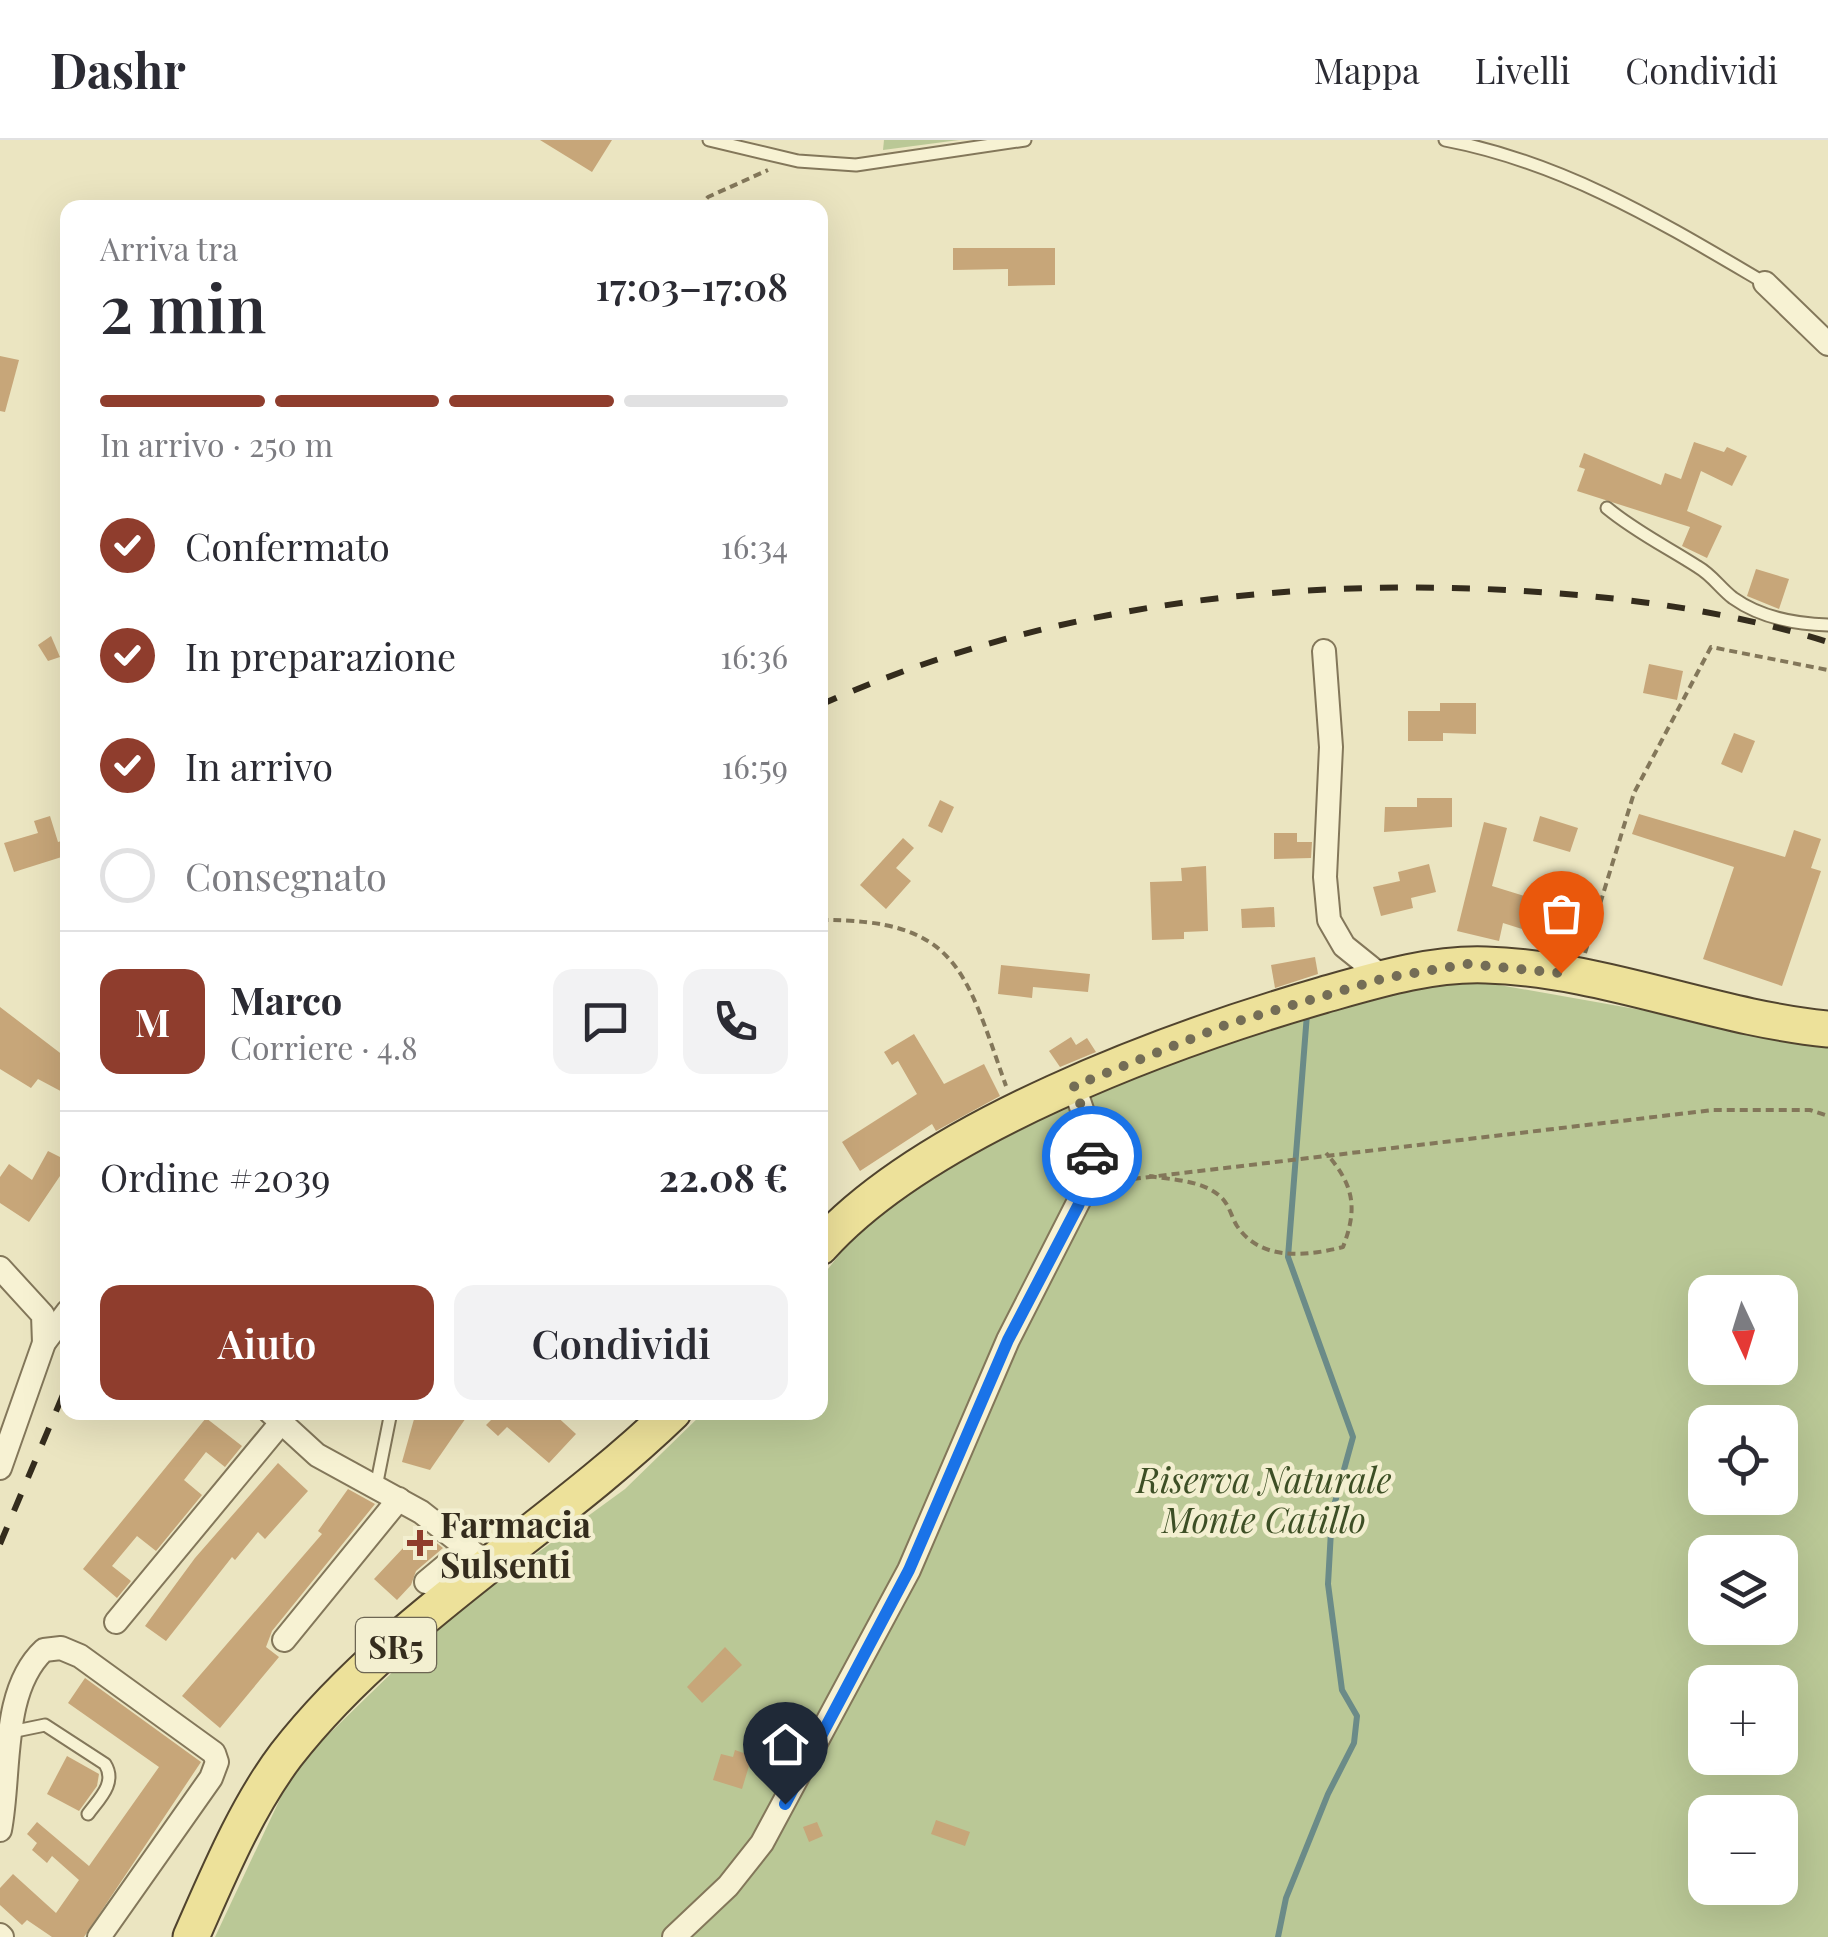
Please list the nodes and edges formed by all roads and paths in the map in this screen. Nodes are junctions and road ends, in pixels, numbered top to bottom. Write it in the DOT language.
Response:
graph roads {
  1 [pos="709,140"];
  2 [pos="1025,140"];
  3 [pos="1446,140"];
  4 [pos="798,162"];
  5 [pos="705,200"];
  6 [pos="1765,283"];
  7 [pos="1828,344"];
  8 [pos="1607,508"];
  9 [pos="1828,625"];
  10 [pos="1324,651"];
  11 [pos="1828,670"];
  12 [pos="828,921"];
  13 [pos="1578,976"];
  14 [pos="1385,978"];
  15 [pos="1828,1029"];
  16 [pos="1074,1086"];
  17 [pos="1016,1114"];
  18 [pos="1828,1116"];
  19 [pos="1326,1153"];
  20 [pos="1143,1174"];
  21 [pos="1088,1185"];
  22 [pos="828,1239"];
  23 [pos="0,1268"];
  24 [pos="60,1322"];
  25 [pos="44,1343"];
  26 [pos="273,1420"];
  27 [pos="277,1420"];
  28 [pos="389,1420"];
  29 [pos="655,1420"];
  30 [pos="0,1468"];
  31 [pos="376,1487"];
  32 [pos="399,1499"];
  33 [pos="479,1556"];
  34 [pos="426,1582"];
  35 [pos="116,1622"];
  36 [pos="284,1640"];
  37 [pos="11,1732"];
  38 [pos="88,1814"];
  39 [pos="0,1830"];
  40 [pos="99,1937"];
  41 [pos="191,1937"];
  42 [pos="674,1937"];
  1 -- 4 [label="lane"];
  2 -- 4 [label="lane"];
  3 -- 6 [label="lane"];
  4 -- 5 [label="path"];
  6 -- 7 [label="street"];
  8 -- 9 [label="lane"];
  10 -- 14 [label="street"];
  11 -- 13 [label="path"];
  12 -- 17 [label="path"];
  13 -- 14 [label="main road"];
  13 -- 15 [label="main road"];
  14 -- 16 [label="main road"];
  16 -- 17 [label="main road"];
  16 -- 21 [label="street"];
  17 -- 22 [label="main road"];
  18 -- 19 [label="path"];
  19 -- 20 [label="path"];
  19 -- 20 [label="path"];
  20 -- 21 [label="path"];
  21 -- 42 [label="street"];
  23 -- 25 [label="street"];
  24 -- 25 [label="street"];
  25 -- 30 [label="street"];
  26 -- 35 [label="street"];
  27 -- 31 [label="street"];
  28 -- 31 [label="lane"];
  29 -- 33 [label="main road, SR5"];
  31 -- 32 [label="street"];
  32 -- 33 [label="street"];
  32 -- 36 [label="street"];
  33 -- 34 [label="street"];
  33 -- 41 [label="main road, SR5"];
  37 -- 38 [label="lane"];
  37 -- 39 [label="street"];
  37 -- 40 [label="street"];
}
